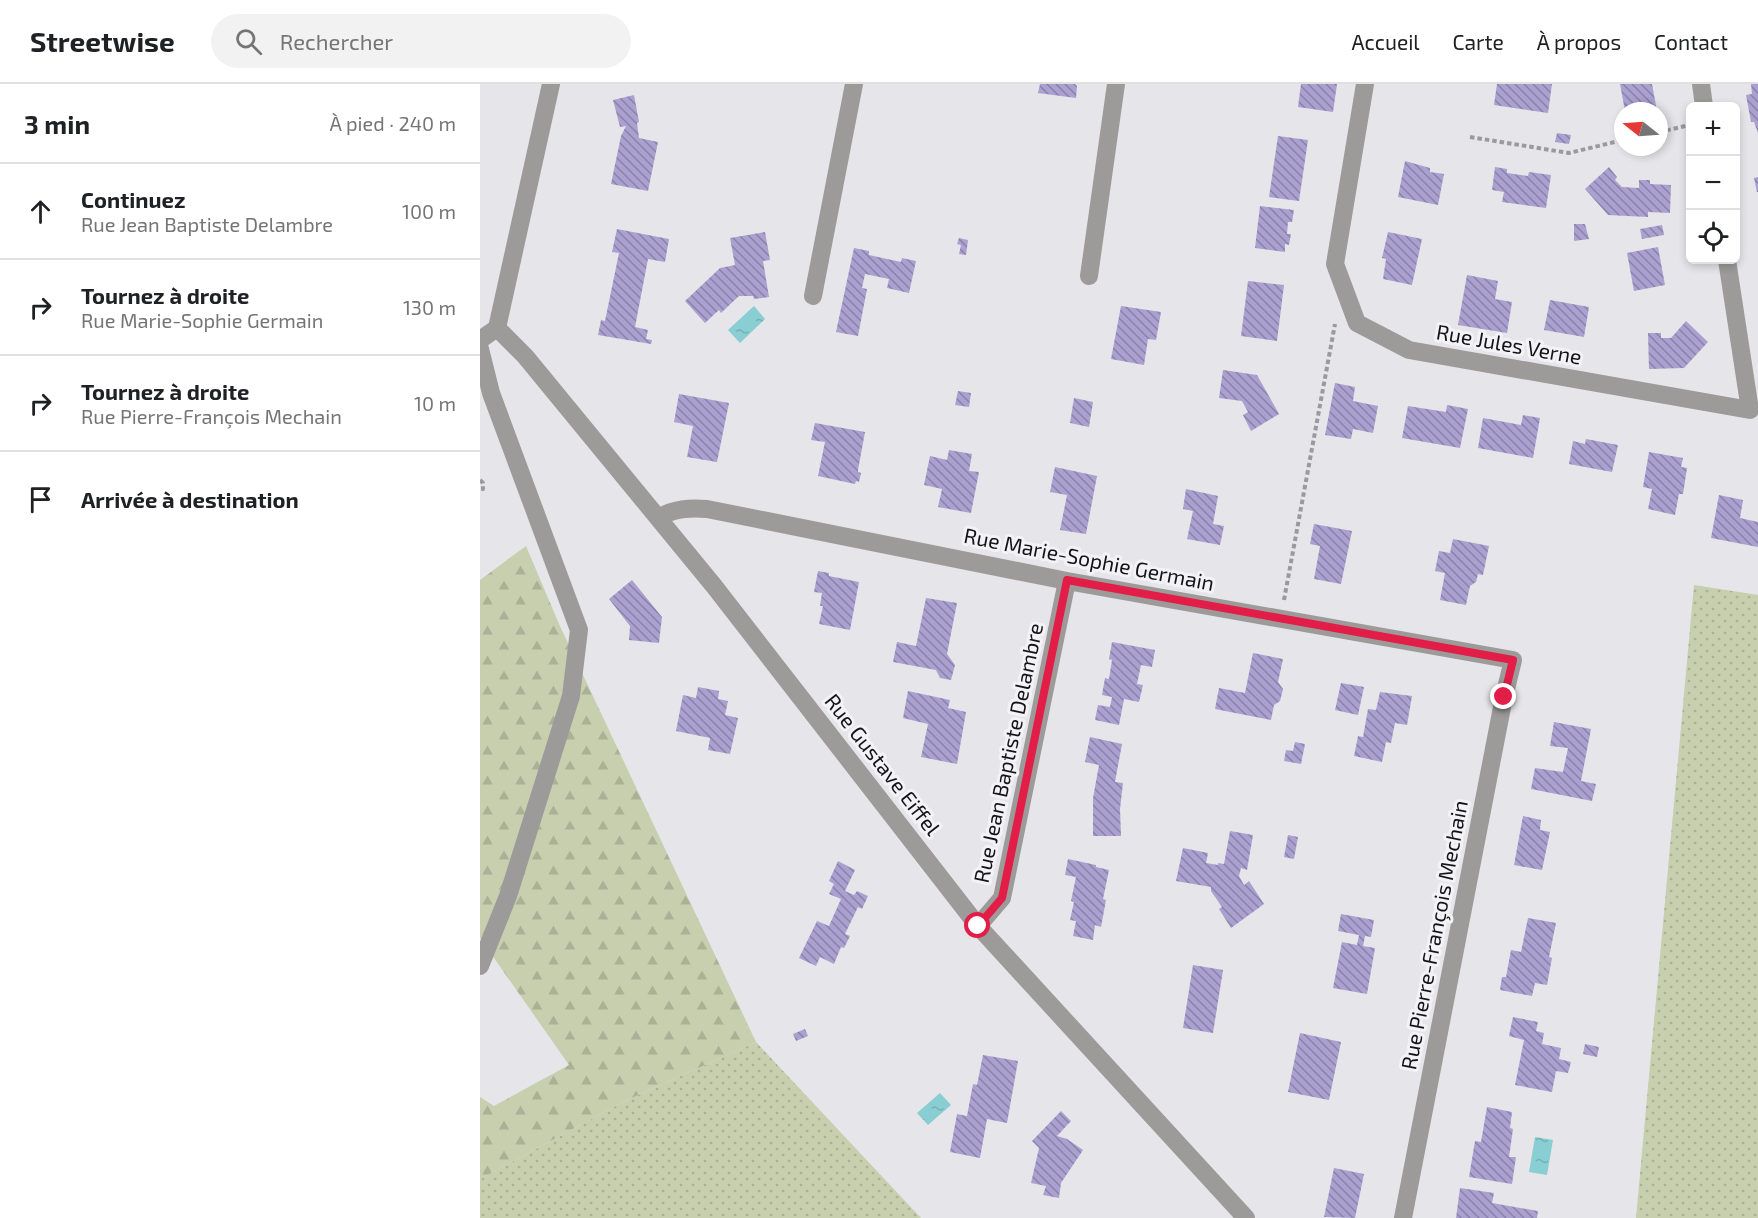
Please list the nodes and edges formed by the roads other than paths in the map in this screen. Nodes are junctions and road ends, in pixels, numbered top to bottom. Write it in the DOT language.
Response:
graph roads {
  1 [pos="551,84"];
  2 [pos="854,84"];
  3 [pos="1116,84"];
  4 [pos="1365,84"];
  5 [pos="1701,84"];
  6 [pos="1703,102"];
  7 [pos="1729,264"];
  8 [pos="1089,276"];
  9 [pos="813,296"];
  10 [pos="497,328"];
  11 [pos="480,340"];
  12 [pos="480,349"];
  13 [pos="1754,413"];
  14 [pos="660,518"];
  15 [pos="1067,580"];
  16 [pos="1513,660"];
  17 [pos="978,926"];
  18 [pos="480,966"];
  19 [pos="1246,1218"];
  20 [pos="1403,1218"];
  1 -- 10 [label="street"];
  2 -- 9 [label="street"];
  3 -- 8 [label="street"];
  4 -- 13 [label="street, Rue Jules Verne"];
  5 -- 6 [label="street"];
  7 -- 13 [label="street, Rue Jules Verne"];
  10 -- 11 [label="street"];
  10 -- 14 [label="street, Rue Gustave Eiffel"];
  12 -- 18 [label="street"];
  14 -- 15 [label="street, Rue Marie-Sophie Germain"];
  14 -- 17 [label="street, Rue Gustave Eiffel"];
  15 -- 16 [label="street, Rue Marie-Sophie Germain"];
  15 -- 17 [label="street, Rue Jean Baptiste Delambre"];
  16 -- 20 [label="street, Rue Pierre-François Mechain"];
  17 -- 19 [label="street, Rue Gustave Eiffel"];
}
